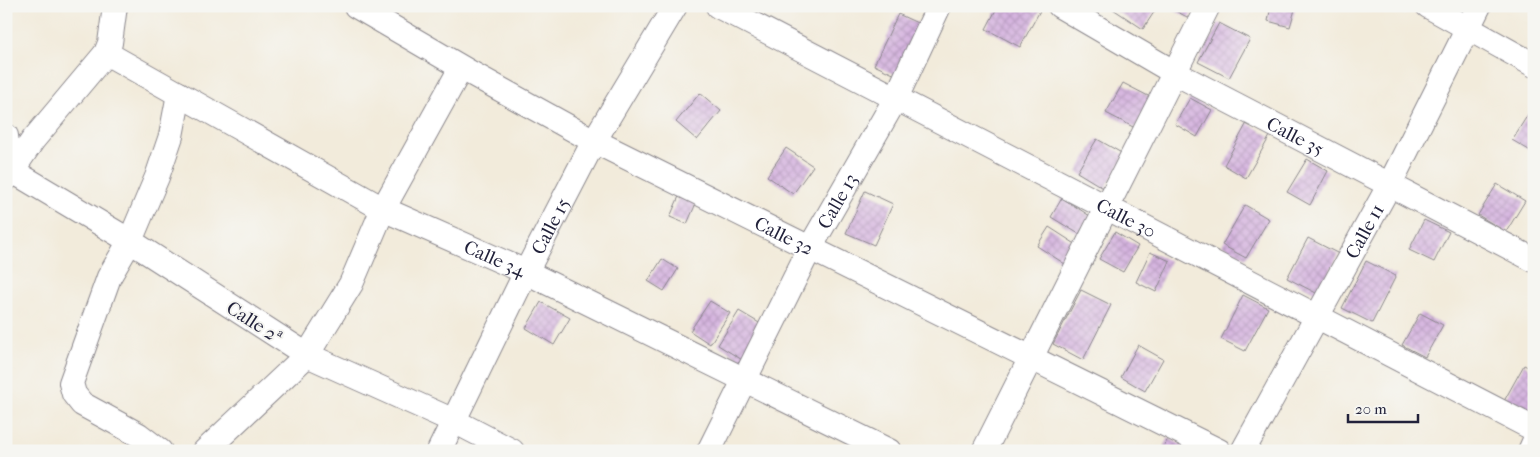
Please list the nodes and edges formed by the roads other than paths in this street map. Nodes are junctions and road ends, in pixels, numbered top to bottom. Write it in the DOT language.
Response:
graph roads {
  1 [pos="115,6"];
  2 [pos="356,6"];
  3 [pos="675,6"];
  4 [pos="718,6"];
  5 [pos="939,6"];
  6 [pos="1060,6"];
  7 [pos="1208,6"];
  8 [pos="1428,6"];
  9 [pos="1479,6"];
  10 [pos="1468,29"];
  11 [pos="106,53"];
  12 [pos="1534,65"];
  13 [pos="461,68"];
  14 [pos="1175,73"];
  15 [pos="179,94"];
  16 [pos="896,98"];
  17 [pos="6,136"];
  18 [pos="594,141"];
  19 [pos="9,175"];
  20 [pos="1390,184"];
  21 [pos="1105,207"];
  22 [pos="383,209"];
  23 [pos="130,240"];
  24 [pos="811,246"];
  25 [pos="1534,260"];
  26 [pos="526,272"];
  27 [pos="1317,316"];
  28 [pos="307,356"];
  29 [pos="1032,357"];
  30 [pos="746,379"];
  31 [pos="454,421"];
  32 [pos="1534,429"];
  33 [pos="1534,442"];
  34 [pos="160,451"];
  35 [pos="205,451"];
  36 [pos="438,451"];
  37 [pos="512,451"];
  38 [pos="709,451"];
  39 [pos="890,451"];
  40 [pos="984,451"];
  41 [pos="1219,451"];
  42 [pos="1243,451"];
  43 [pos="1530,451"];
  1 -- 11 [label="street"];
  2 -- 13 [label="street, Calle 32"];
  3 -- 18 [label="street, Calle 15"];
  4 -- 16 [label="street, Calle 30"];
  5 -- 16 [label="street, Calle 13"];
  6 -- 14 [label="street, Calle 35"];
  7 -- 14 [label="street"];
  8 -- 10 [label="street"];
  9 -- 10 [label="street, Calle 11"];
  10 -- 12 [label="street"];
  10 -- 20 [label="street, Calle 11"];
  11 -- 15 [label="street, Calle 34"];
  11 -- 19 [label="street"];
  13 -- 18 [label="street, Calle 32"];
  13 -- 22 [label="street"];
  14 -- 20 [label="street, Calle 35"];
  14 -- 21 [label="street"];
  15 -- 22 [label="street, Calle 34"];
  15 -- 23 [label="street"];
  16 -- 21 [label="street, Calle 30"];
  16 -- 24 [label="street, Calle 13"];
  17 -- 19 [label="street"];
  18 -- 24 [label="street, Calle 32"];
  18 -- 26 [label="street, Calle 15"];
  19 -- 23 [label="street, Calle 2ª"];
  20 -- 25 [label="street, Calle 35"];
  20 -- 27 [label="street, Calle 11"];
  21 -- 27 [label="street, Calle 30"];
  21 -- 29 [label="street"];
  22 -- 26 [label="street, Calle 34"];
  22 -- 28 [label="street"];
  23 -- 28 [label="street, Calle 2ª"];
  23 -- 34 [label="street"];
  24 -- 29 [label="street, Calle 32"];
  24 -- 30 [label="street, Calle 13"];
  26 -- 30 [label="street, Calle 34"];
  26 -- 31 [label="street, Calle 15"];
  27 -- 32 [label="street, Calle 30"];
  27 -- 42 [label="street, Calle 11"];
  28 -- 31 [label="street, Calle 2ª"];
  28 -- 35 [label="street"];
  29 -- 40 [label="street"];
  29 -- 41 [label="street, Calle 32"];
  30 -- 38 [label="street, Calle 13"];
  30 -- 39 [label="street, Calle 34"];
  31 -- 36 [label="street, Calle 15"];
  31 -- 37 [label="street, Calle 2ª"];
  33 -- 43 [label="street"];
}
